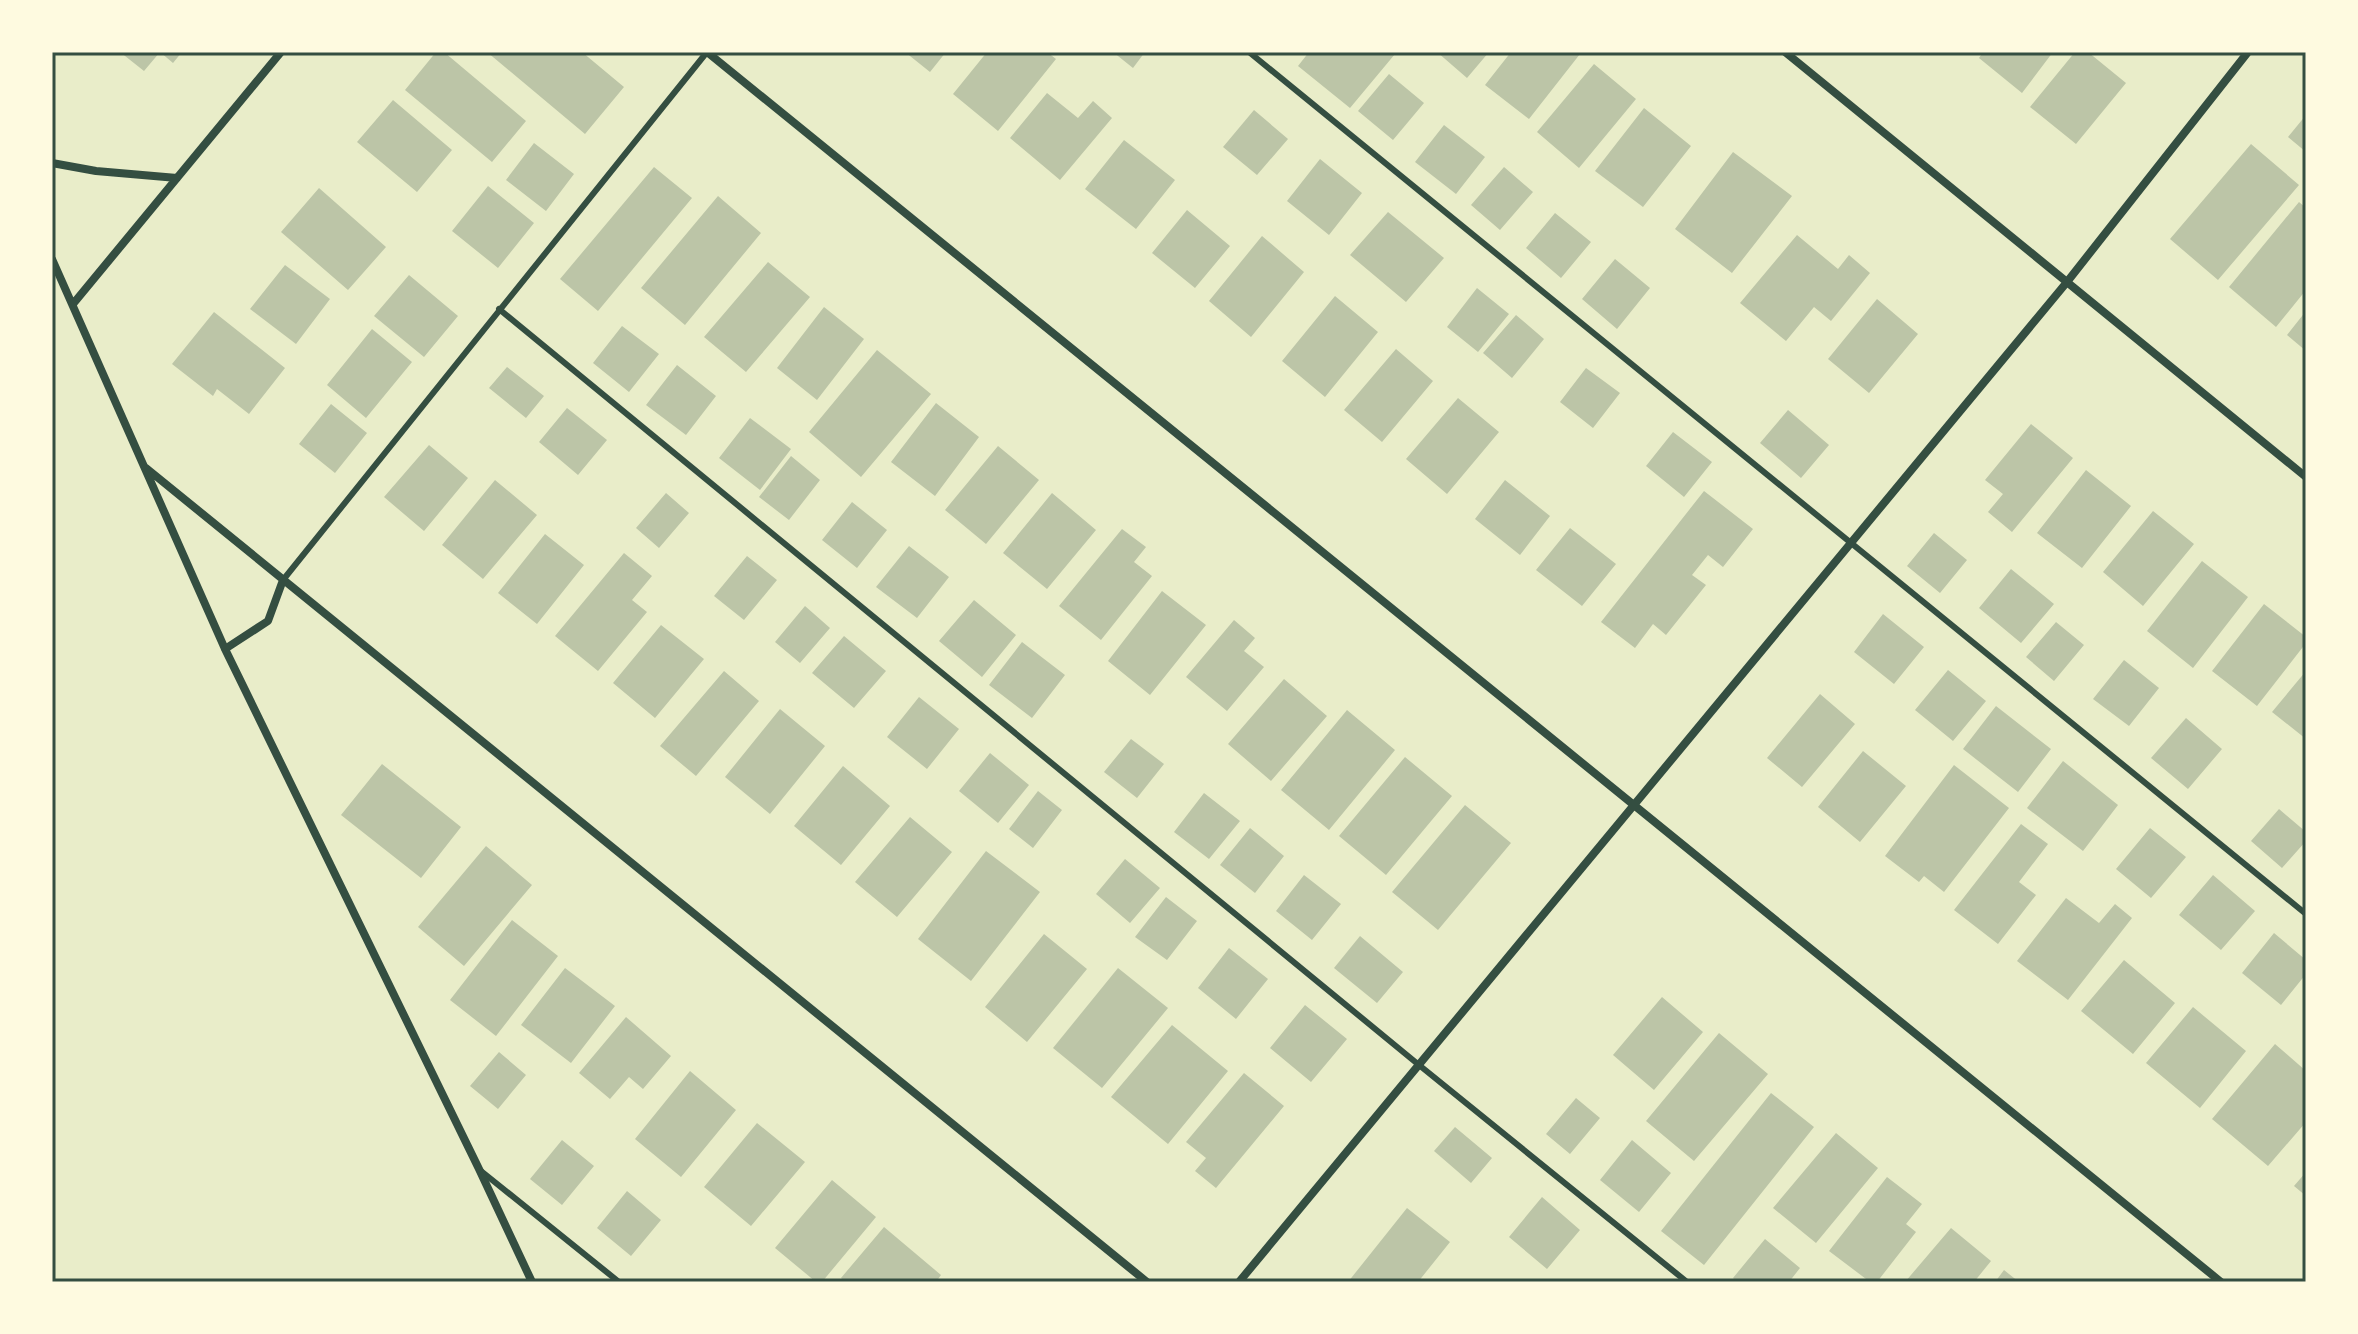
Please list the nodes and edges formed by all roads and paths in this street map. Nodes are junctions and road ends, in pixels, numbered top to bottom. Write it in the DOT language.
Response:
graph roads {
  1 [pos="281,52"];
  2 [pos="707,52"];
  3 [pos="1249,52"];
  4 [pos="1785,52"];
  5 [pos="2248,52"];
  6 [pos="52,163"];
  7 [pos="177,178"];
  8 [pos="52,259"];
  9 [pos="2067,282"];
  10 [pos="73,304"];
  11 [pos="499,309"];
  12 [pos="146,468"];
  13 [pos="2306,477"];
  14 [pos="1852,542"];
  15 [pos="283,580"];
  16 [pos="225,649"];
  17 [pos="1633,806"];
  18 [pos="2306,914"];
  19 [pos="1419,1065"];
  20 [pos="479,1169"];
  21 [pos="532,1282"];
  22 [pos="619,1282"];
  23 [pos="1147,1282"];
  24 [pos="1239,1282"];
  25 [pos="1687,1282"];
  26 [pos="2221,1282"];
  1 -- 7 [label="street"];
  2 -- 11 [label="lane"];
  2 -- 17 [label="street"];
  3 -- 14 [label="lane"];
  4 -- 9 [label="street"];
  5 -- 9 [label="street"];
  6 -- 7 [label="street"];
  7 -- 10 [label="street"];
  8 -- 10 [label="street"];
  9 -- 13 [label="street"];
  9 -- 14 [label="street"];
  10 -- 12 [label="street"];
  11 -- 15 [label="lane"];
  11 -- 19 [label="lane"];
  12 -- 15 [label="street"];
  12 -- 16 [label="street"];
  14 -- 17 [label="street"];
  14 -- 18 [label="lane"];
  15 -- 16 [label="street"];
  15 -- 23 [label="street"];
  16 -- 20 [label="street"];
  17 -- 19 [label="street"];
  17 -- 26 [label="street"];
  19 -- 24 [label="street"];
  19 -- 25 [label="lane"];
  20 -- 21 [label="street"];
  20 -- 22 [label="lane"];
}
